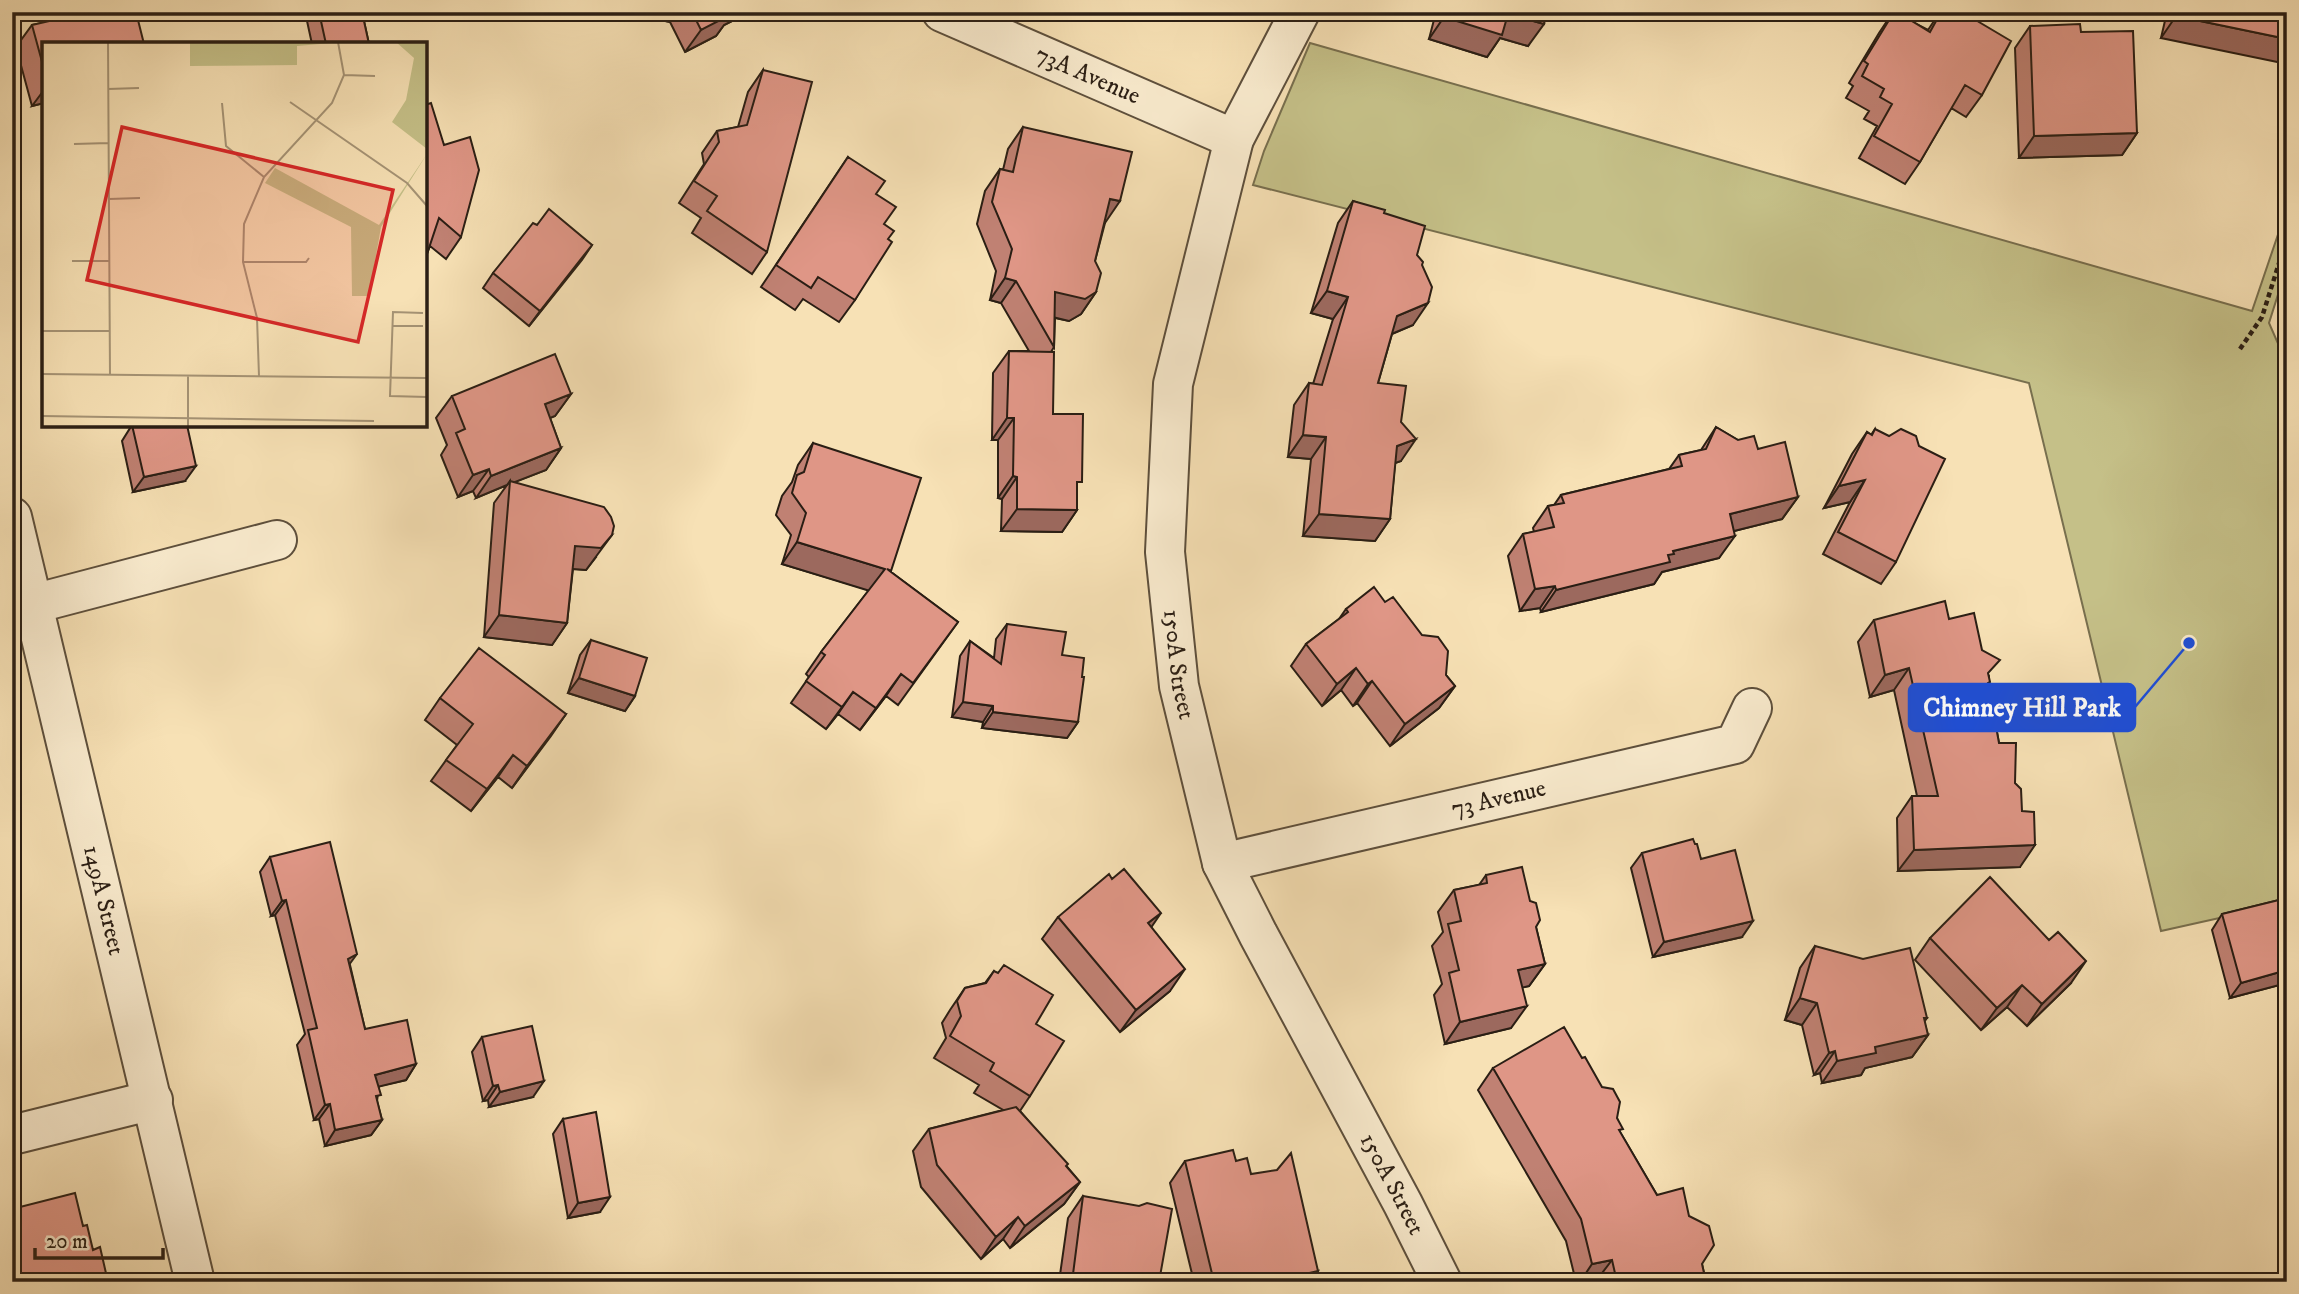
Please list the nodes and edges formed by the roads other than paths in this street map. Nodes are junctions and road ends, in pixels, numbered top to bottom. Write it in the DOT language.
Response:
graph roads {
  1 [pos="942,12"];
  2 [pos="1300,12"];
  3 [pos="1234,139"];
  4 [pos="12,517"];
  5 [pos="278,540"];
  6 [pos="33,604"];
  7 [pos="1752,708"];
  8 [pos="1222,863"];
  9 [pos="153,1100"];
  10 [pos="12,1135"];
  11 [pos="195,1282"];
  12 [pos="1442,1282"];
  1 -- 3 [label="street, 73A Avenue"];
  2 -- 3 [label="street, 150A Street"];
  3 -- 8 [label="street, 150A Street"];
  4 -- 6 [label="street, 149A Street"];
  5 -- 6 [label="street"];
  6 -- 9 [label="street, 149A Street"];
  7 -- 8 [label="street, 73 Avenue"];
  8 -- 12 [label="street, 150A Street"];
  9 -- 10 [label="street"];
  9 -- 11 [label="street, 149A Street"];
}
